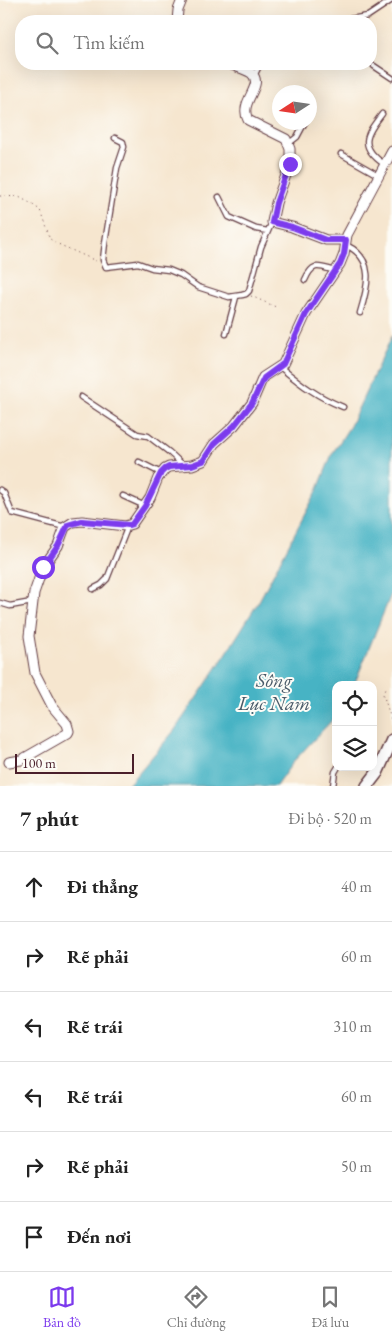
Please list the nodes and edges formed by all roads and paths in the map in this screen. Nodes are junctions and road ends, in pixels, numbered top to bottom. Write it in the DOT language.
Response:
graph roads {
  1 [pos="182,0"];
  2 [pos="392,0"];
  3 [pos="178,15"];
  4 [pos="370,15"];
  5 [pos="377,68"];
  6 [pos="244,70"];
  7 [pos="257,70"];
  8 [pos="254,77"];
  9 [pos="392,78"];
  10 [pos="382,114"];
  11 [pos="301,130"];
  12 [pos="115,138"];
  13 [pos="288,144"];
  14 [pos="392,151"];
  15 [pos="340,154"];
  16 [pos="384,164"];
  17 [pos="378,175"];
  18 [pos="0,196"];
  19 [pos="219,197"];
  20 [pos="272,222"];
  21 [pos="268,231"];
  22 [pos="345,242"];
  23 [pos="104,264"];
  24 [pos="335,270"];
  25 [pos="305,280"];
  26 [pos="246,294"];
  27 [pos="236,297"];
  28 [pos="276,307"];
  29 [pos="360,313"];
  30 [pos="226,334"];
  31 [pos="280,367"];
  32 [pos="81,397"];
  33 [pos="343,406"];
  34 [pos="139,462"];
  35 [pos="184,466"];
  36 [pos="161,473"];
  37 [pos="0,490"];
  38 [pos="123,496"];
  39 [pos="145,506"];
  40 [pos="129,525"];
  41 [pos="65,527"];
  42 [pos="94,589"];
  43 [pos="32,602"];
  44 [pos="0,603"];
  45 [pos="392,686"];
  46 [pos="391,719"];
  47 [pos="392,740"];
  48 [pos="9,762"];
  49 [pos="336,771"];
  50 [pos="333,786"];
  51 [pos="367,786"];
  1 -- 3 [label="street"];
  2 -- 4 [label="lane"];
  5 -- 9 [label="lane"];
  6 -- 8 [label="street"];
  7 -- 8 [label="lane"];
  8 -- 13 [label="street"];
  10 -- 16 [label="lane"];
  11 -- 13 [label="lane"];
  12 -- 23 [label="lane"];
  13 -- 20 [label="street"];
  14 -- 16 [label="street"];
  15 -- 17 [label="lane"];
  16 -- 17 [label="street"];
  17 -- 22 [label="street"];
  18 -- 23 [label="path"];
  19 -- 21 [label="lane"];
  20 -- 21 [label="lane"];
  20 -- 22 [label="street"];
  21 -- 26 [label="lane"];
  22 -- 24 [label="street"];
  22 -- 29 [label="lane"];
  23 -- 27 [label="lane"];
  24 -- 25 [label="lane"];
  24 -- 31 [label="street"];
  26 -- 27 [label="lane"];
  26 -- 28 [label="path"];
  27 -- 30 [label="lane"];
  31 -- 33 [label="lane"];
  31 -- 35 [label="street"];
  32 -- 35 [label="lane"];
  34 -- 36 [label="lane"];
  35 -- 36 [label="street"];
  36 -- 39 [label="street"];
  37 -- 41 [label="lane"];
  38 -- 39 [label="lane"];
  39 -- 40 [label="street"];
  40 -- 41 [label="street"];
  40 -- 42 [label="lane"];
  41 -- 43 [label="street"];
  43 -- 44 [label="lane"];
  43 -- 48 [label="street"];
  45 -- 46 [label="path"];
  47 -- 51 [label="street"];
  49 -- 50 [label="lane"];
}
